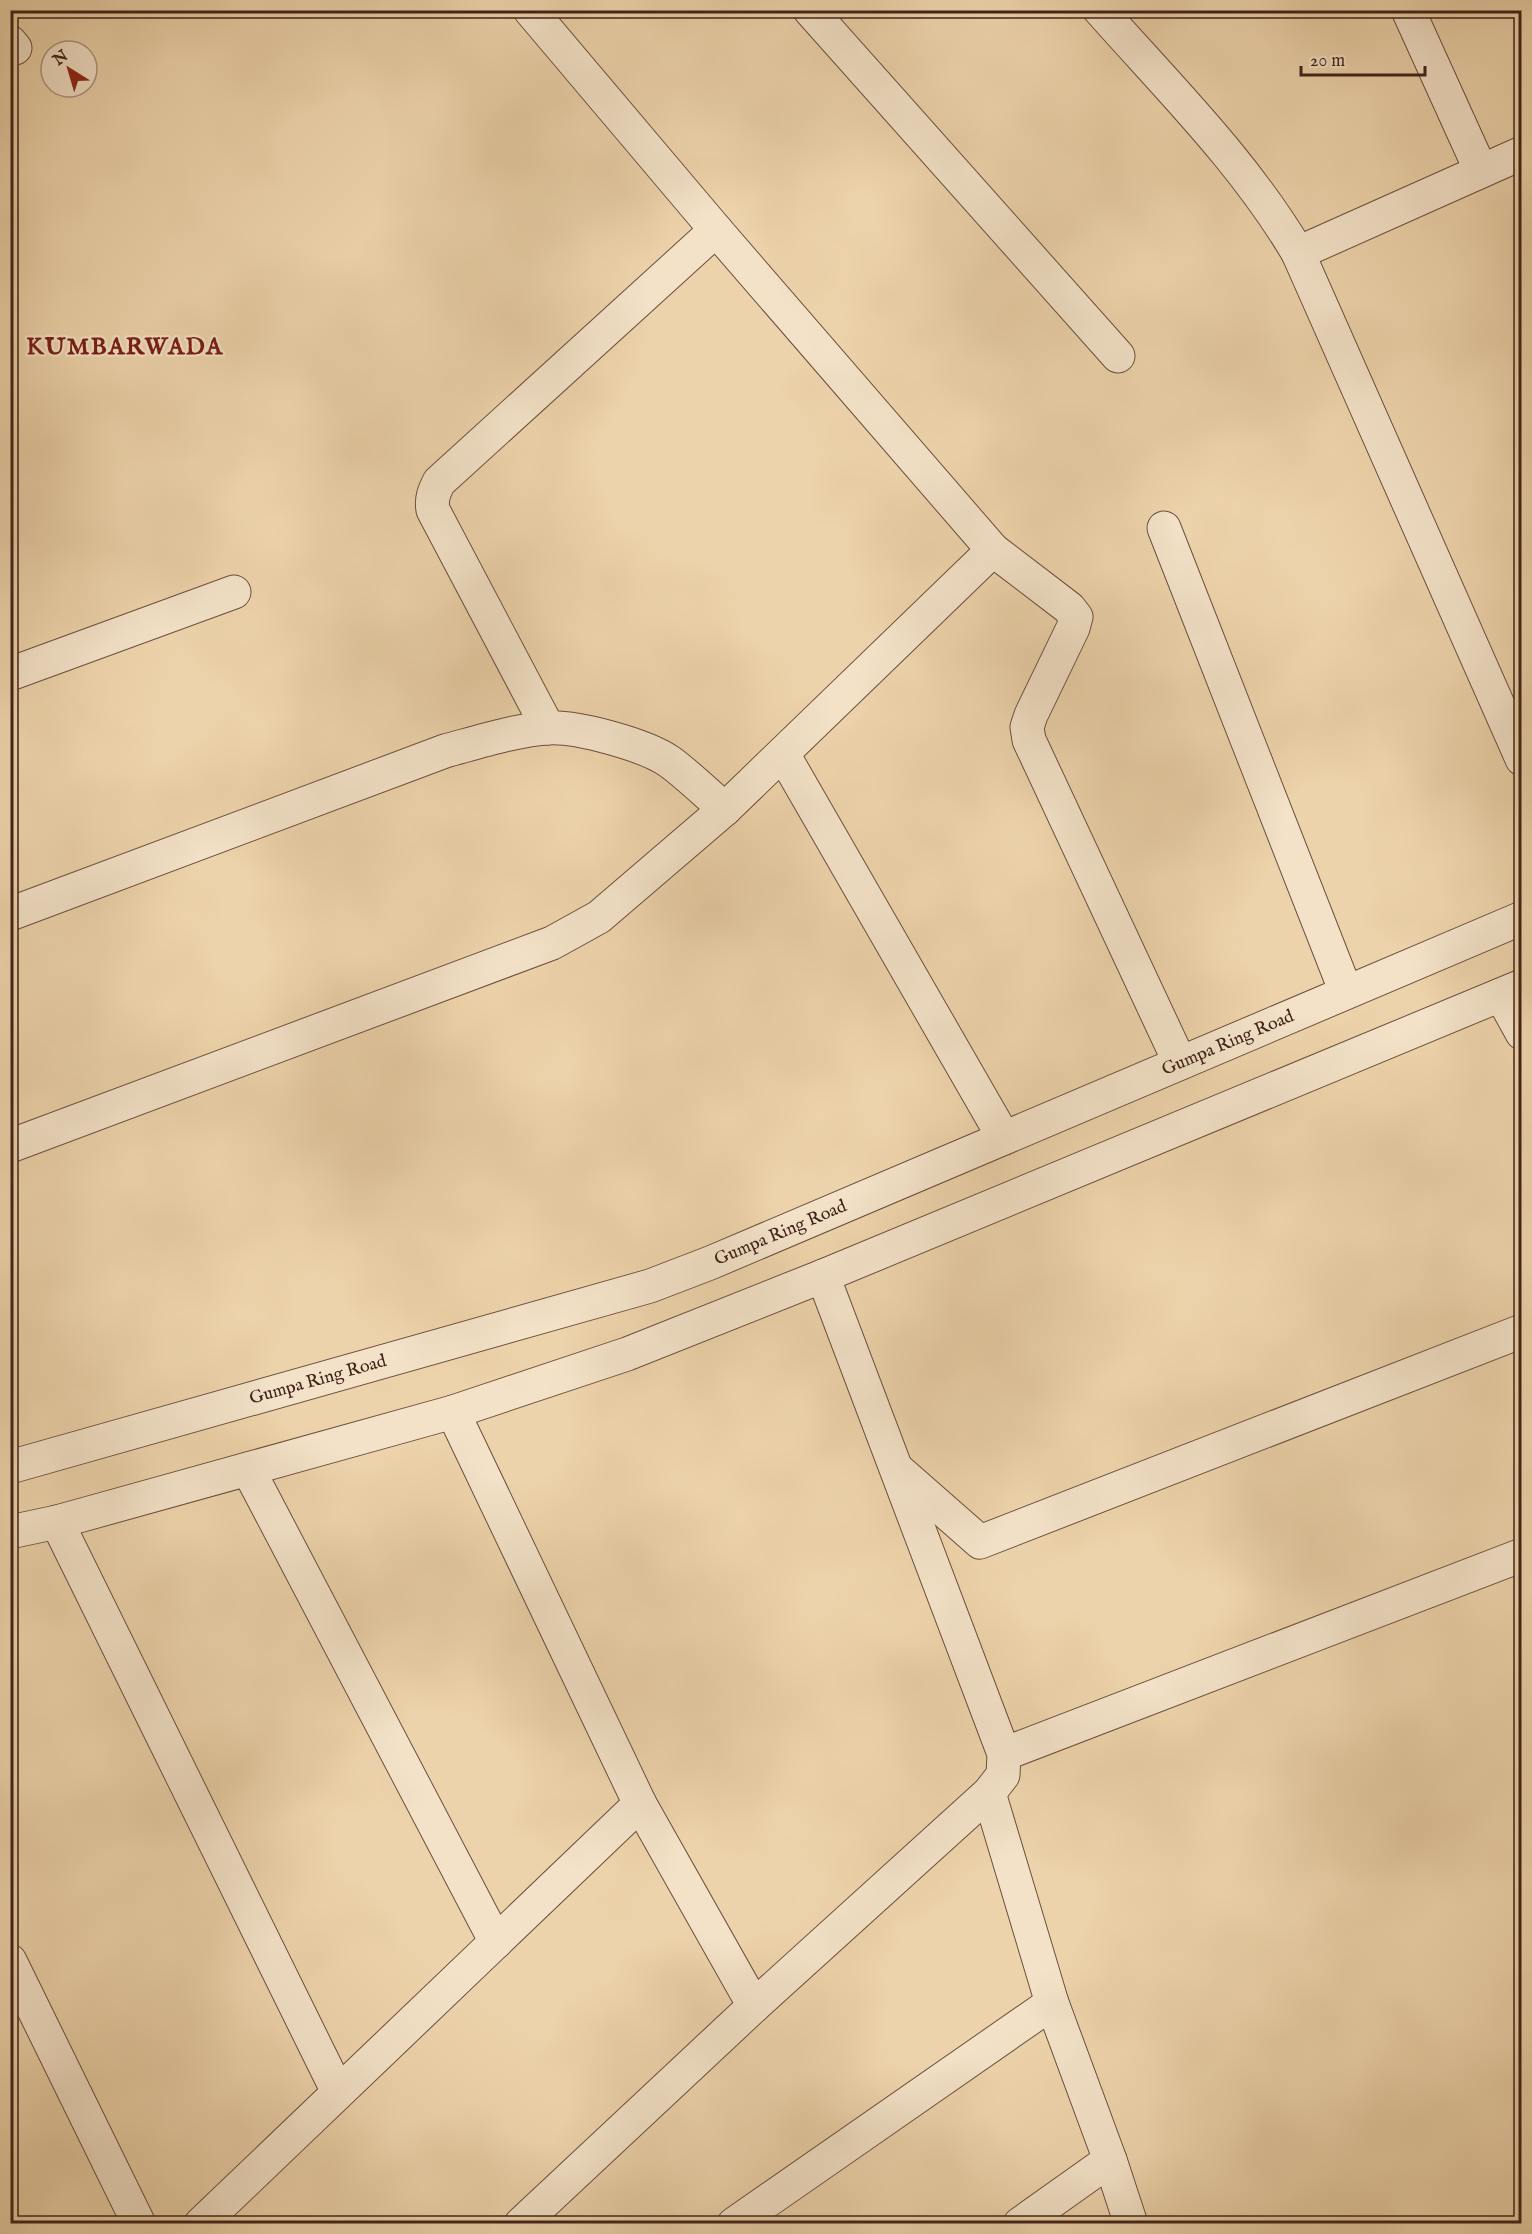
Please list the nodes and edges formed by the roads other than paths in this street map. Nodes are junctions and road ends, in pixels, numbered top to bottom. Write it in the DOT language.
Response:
graph roads {
  1 [pos="530,10"];
  2 [pos="810,10"];
  3 [pos="1100,10"];
  4 [pos="1408,10"];
  5 [pos="1521,153"];
  6 [pos="1481,171"];
  7 [pos="716,230"];
  8 [pos="1298,254"];
  9 [pos="1118,356"];
  10 [pos="1164,528"];
  11 [pos="993,550"];
  12 [pos="234,592"];
  13 [pos="10,674"];
  14 [pos="548,728"];
  15 [pos="783,754"];
  16 [pos="1521,759"];
  17 [pos="725,809"];
  18 [pos="10,914"];
  19 [pos="1521,918"];
  20 [pos="1511,990"];
  21 [pos="1346,992"];
  22 [pos="1521,1033"];
  23 [pos="1179,1063"];
  24 [pos="1004,1138"];
  25 [pos="10,1146"];
  26 [pos="823,1276"];
  27 [pos="1521,1331"];
  28 [pos="453,1412"];
  29 [pos="10,1467"];
  30 [pos="896,1468"];
  31 [pos="248,1469"];
  32 [pos="57,1522"];
  33 [pos="10,1532"];
  34 [pos="1521,1555"];
  35 [pos="1004,1754"];
  36 [pos="989,1793"];
  37 [pos="640,1804"];
  38 [pos="496,1942"];
  39 [pos="10,1961"];
  40 [pos="1052,2002"];
  41 [pos="754,2006"];
  42 [pos="339,2092"];
  43 [pos="1110,2160"];
  44 [pos="139,2223"];
  45 [pos="201,2223"];
  46 [pos="521,2223"];
  47 [pos="734,2223"];
  48 [pos="1020,2223"];
  49 [pos="1131,2223"];
  1 -- 7 [label="street"];
  2 -- 9 [label="street"];
  3 -- 8 [label="street"];
  4 -- 6 [label="street"];
  5 -- 6 [label="street"];
  6 -- 8 [label="street"];
  7 -- 11 [label="street"];
  7 -- 14 [label="street"];
  8 -- 16 [label="street"];
  10 -- 21 [label="street"];
  11 -- 15 [label="street"];
  11 -- 23 [label="street"];
  12 -- 13 [label="street"];
  14 -- 17 [label="street"];
  14 -- 18 [label="street"];
  15 -- 17 [label="street"];
  15 -- 24 [label="street"];
  17 -- 25 [label="street"];
  19 -- 21 [label="street, Gumpa Ring Road"];
  20 -- 22 [label="street"];
  20 -- 26 [label="street"];
  21 -- 23 [label="street, Gumpa Ring Road"];
  23 -- 24 [label="street, Gumpa Ring Road"];
  24 -- 29 [label="street, Gumpa Ring Road"];
  26 -- 28 [label="street"];
  26 -- 30 [label="street"];
  27 -- 30 [label="street"];
  28 -- 31 [label="street"];
  28 -- 37 [label="street"];
  30 -- 35 [label="street"];
  31 -- 32 [label="street"];
  31 -- 38 [label="street"];
  32 -- 33 [label="street"];
  32 -- 42 [label="street"];
  34 -- 35 [label="street"];
  35 -- 36 [label="street"];
  36 -- 40 [label="street"];
  36 -- 41 [label="street"];
  37 -- 38 [label="street"];
  37 -- 41 [label="street"];
  38 -- 42 [label="street"];
  39 -- 44 [label="street"];
  40 -- 43 [label="street"];
  40 -- 47 [label="street"];
  41 -- 46 [label="street"];
  42 -- 45 [label="street"];
  43 -- 48 [label="street"];
  43 -- 49 [label="street"];
}
